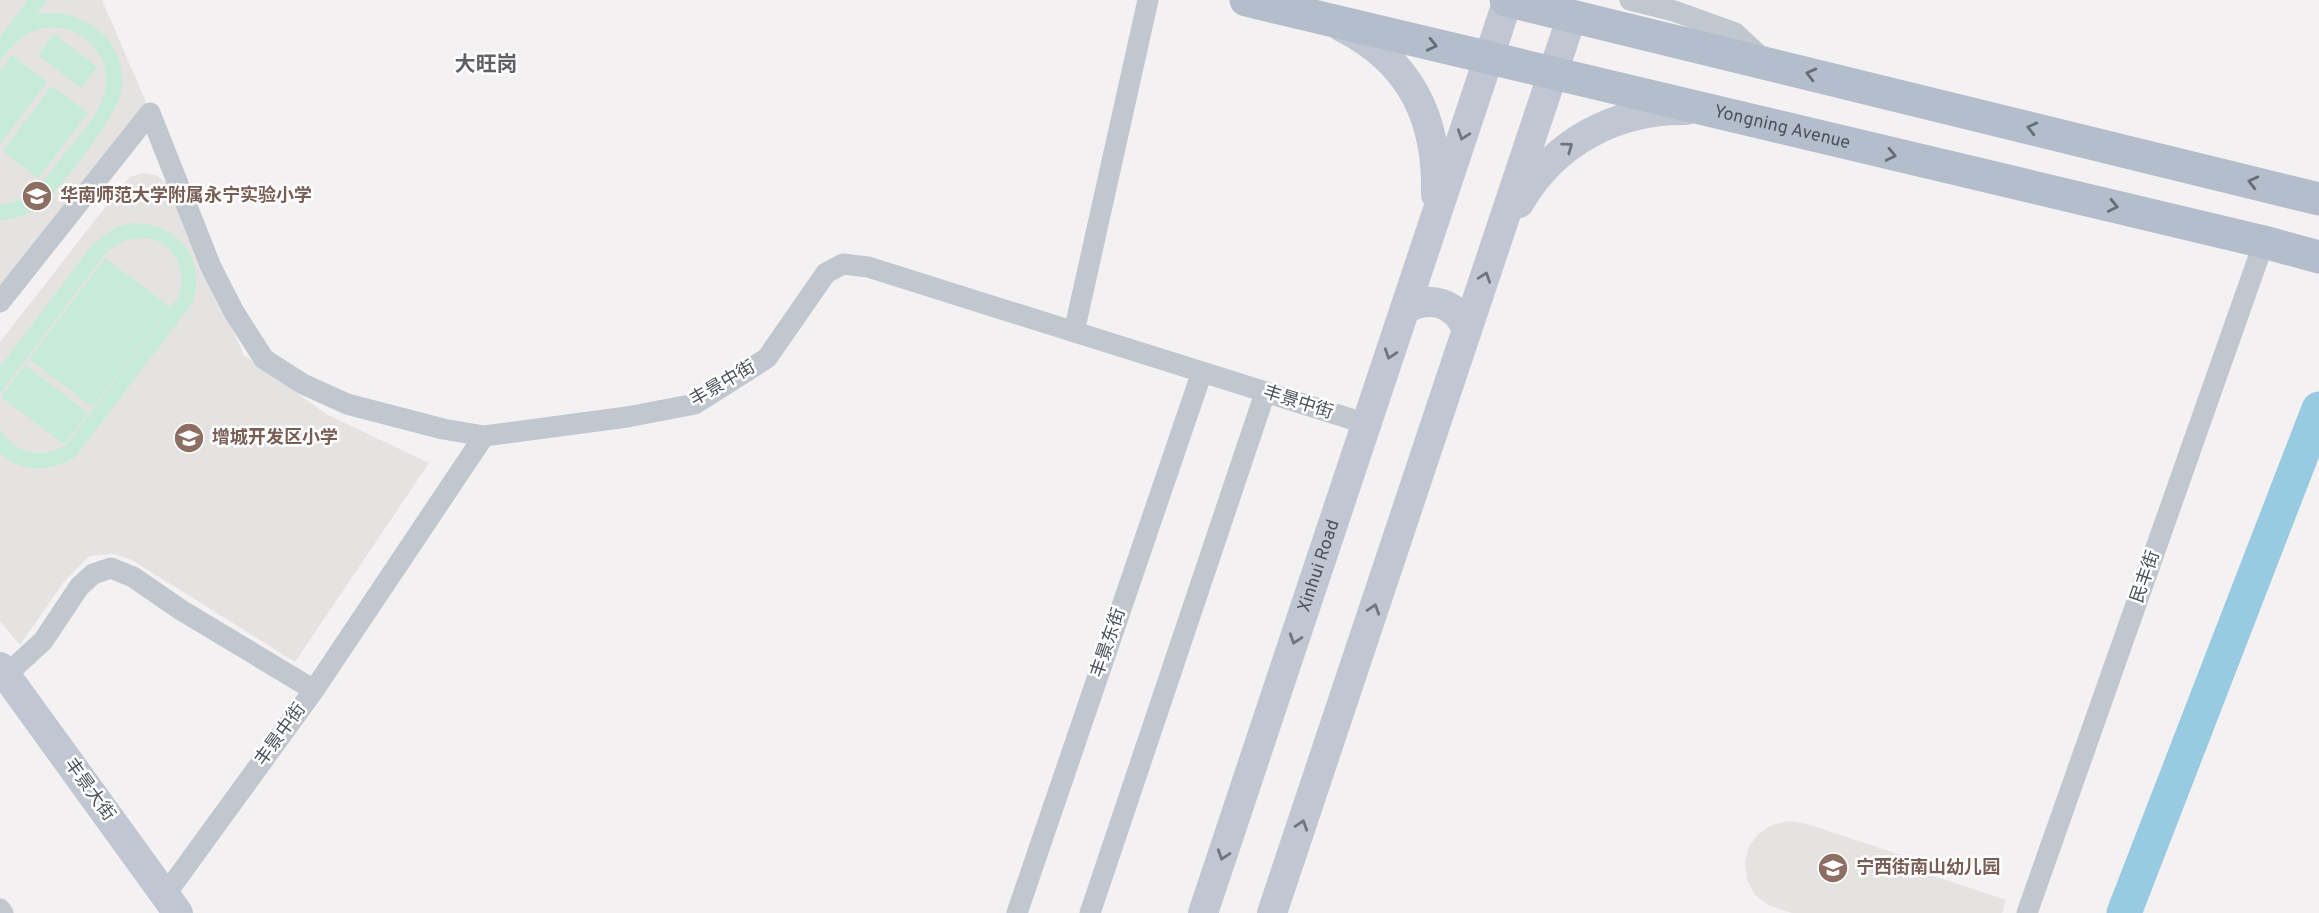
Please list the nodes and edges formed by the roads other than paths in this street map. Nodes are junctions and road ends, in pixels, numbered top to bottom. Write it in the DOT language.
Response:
graph roads {
  1 [pos="1148,0"];
  2 [pos="1246,0"];
  3 [pos="1507,0"];
  4 [pos="1630,0"];
  5 [pos="1572,16"];
  6 [pos="1332,23"];
  7 [pos="1489,58"];
  8 [pos="1767,63"];
  9 [pos="1553,74"];
  10 [pos="1700,110"];
  11 [pos="2319,199"];
  12 [pos="1435,219"];
  13 [pos="1497,239"];
  14 [pos="2264,242"];
  15 [pos="2319,257"];
  16 [pos="0,302"];
  17 [pos="1405,309"];
  18 [pos="1467,330"];
  19 [pos="1074,332"];
  20 [pos="1202,372"];
  21 [pos="1265,393"];
  22 [pos="1367,424"];
  23 [pos="484,436"];
  24 [pos="3,671"];
  25 [pos="314,690"];
  26 [pos="172,904"];
  27 [pos="1017,913"];
  28 [pos="1090,913"];
  29 [pos="1203,913"];
  30 [pos="1272,913"];
  31 [pos="2027,913"];
  1 -- 19 [label="street"];
  2 -- 6 [label="main road, Yongning Avenue"];
  3 -- 5 [label="main road"];
  3 -- 7 [label="main road, Xinhui Road"];
  4 -- 8 [label="street"];
  5 -- 8 [label="main road"];
  5 -- 9 [label="main road"];
  6 -- 7 [label="main road, Yongning Avenue, one-way"];
  6 -- 12 [label="main road"];
  7 -- 9 [label="main road, Yongning Avenue"];
  7 -- 12 [label="main road, Xinhui Road, one-way"];
  11 -- 8 [label="main road, one-way"];
  9 -- 10 [label="main road, Yongning Avenue"];
  9 -- 13 [label="main road"];
  13 -- 10 [label="main road, one-way"];
  10 -- 14 [label="main road, Yongning Avenue, one-way"];
  12 -- 17 [label="main road, Xinhui Road"];
  18 -- 13 [label="main road, one-way"];
  14 -- 15 [label="main road, Yongning Avenue"];
  14 -- 31 [label="street, 民丰街"];
  16 -- 23 [label="street"];
  17 -- 18 [label="main road"];
  17 -- 22 [label="main road, Xinhui Road, one-way"];
  30 -- 18 [label="main road, one-way"];
  19 -- 20 [label="street, 丰景中街"];
  19 -- 23 [label="street, 丰景中街"];
  20 -- 21 [label="street, 丰景中街"];
  20 -- 27 [label="street, 丰景东街"];
  21 -- 22 [label="street, 丰景中街"];
  21 -- 28 [label="street"];
  22 -- 29 [label="main road, Xinhui Road, one-way"];
  23 -- 25 [label="street, 丰景中街"];
  24 -- 25 [label="street"];
  24 -- 26 [label="main road, 丰景大街"];
  25 -- 26 [label="street, 丰景中街"];
}
